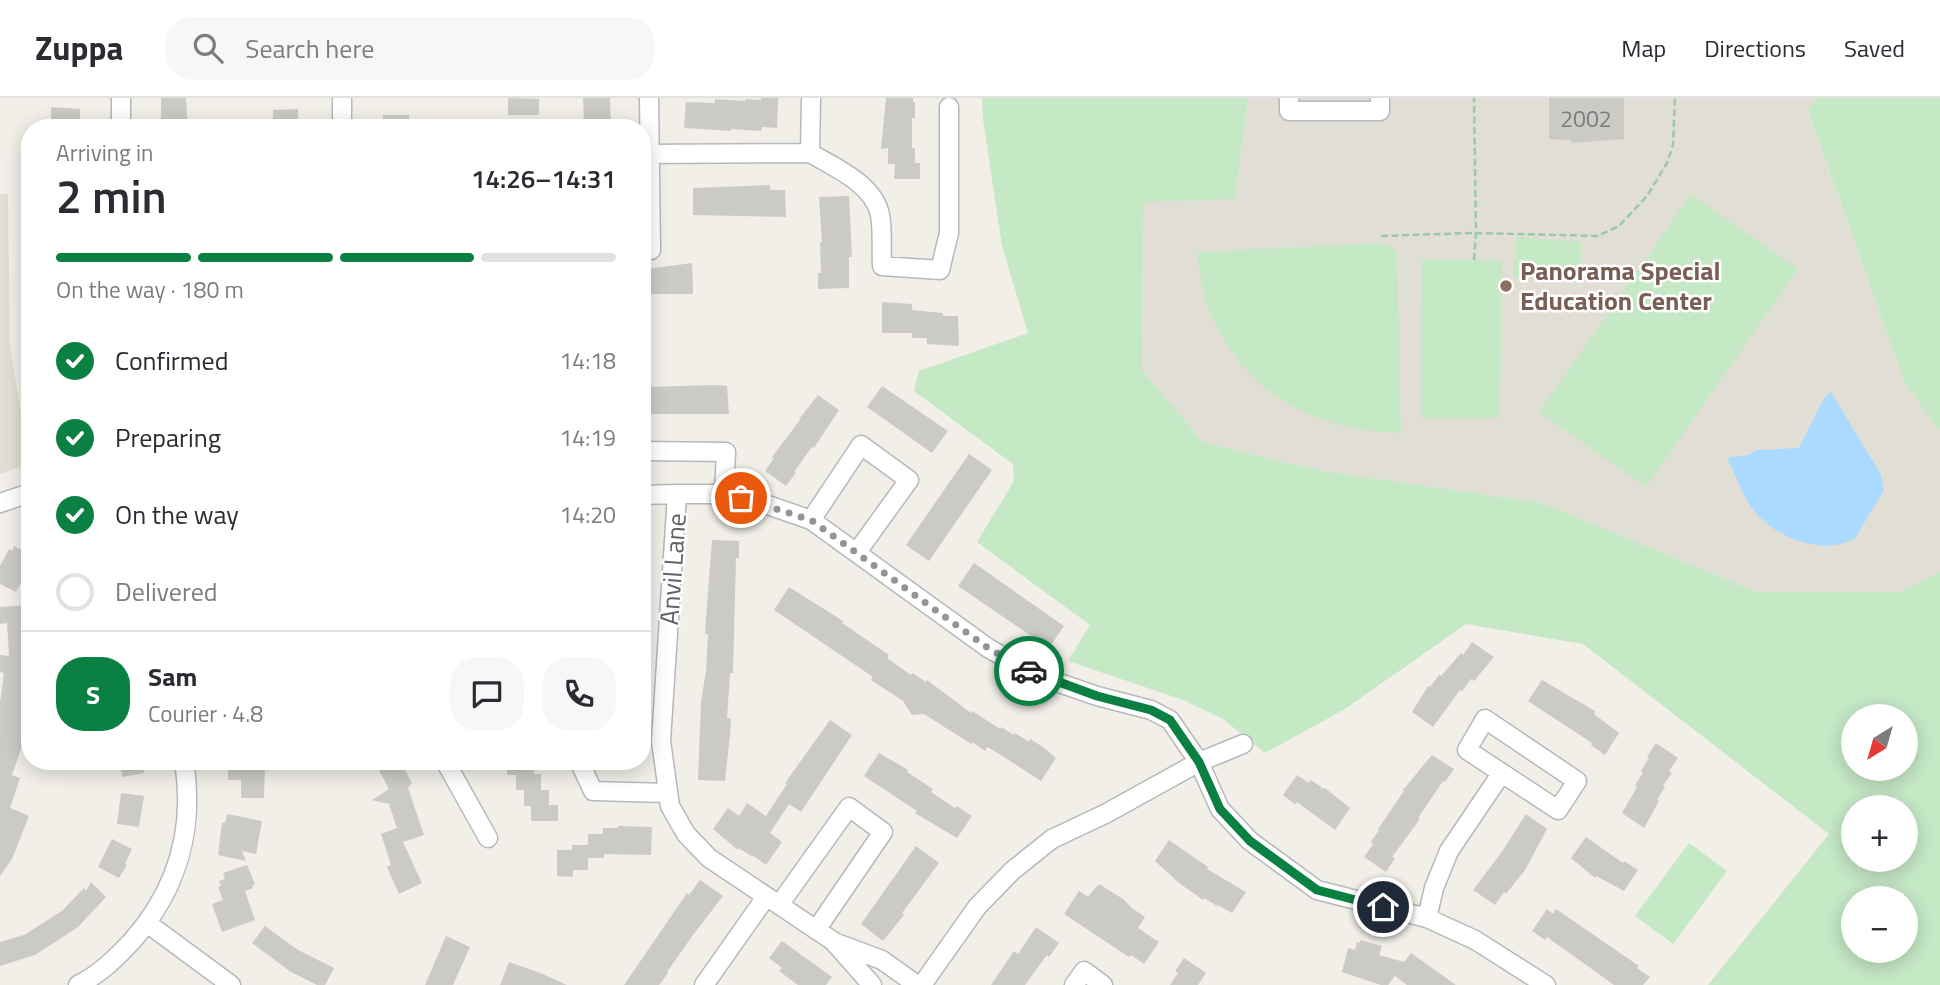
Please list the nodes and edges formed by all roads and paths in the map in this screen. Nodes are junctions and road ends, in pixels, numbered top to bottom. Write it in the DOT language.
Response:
graph roads {
  1 [pos="121,98"];
  2 [pos="342,98"];
  3 [pos="649,98"];
  4 [pos="811,98"];
  5 [pos="1289,98"];
  6 [pos="1380,98"];
  7 [pos="1474,98"];
  8 [pos="1675,98"];
  9 [pos="949,107"];
  10 [pos="121,119"];
  11 [pos="342,119"];
  12 [pos="648,119"];
  13 [pos="651,153"];
  14 [pos="810,153"];
  15 [pos="1476,233"];
  16 [pos="1381,236"];
  17 [pos="1474,260"];
  18 [pos="651,451"];
  19 [pos="677,494"];
  20 [pos="724,494"];
  21 [pos="651,495"];
  22 [pos="21,496"];
  23 [pos="0,503"];
  24 [pos="811,520"];
  25 [pos="857,552"];
  26 [pos="651,741"];
  27 [pos="661,741"];
  28 [pos="1243,744"];
  29 [pos="1199,762"];
  30 [pos="184,770"];
  31 [pos="450,770"];
  32 [pos="583,770"];
  33 [pos="1501,774"];
  34 [pos="667,793"];
  35 [pos="488,838"];
  36 [pos="773,901"];
  37 [pos="1427,918"];
  38 [pos="147,923"];
  39 [pos="816,930"];
  40 [pos="832,941"];
  41 [pos="1525,979"];
  42 [pos="78,985"];
  43 [pos="231,985"];
  44 [pos="704,985"];
  45 [pos="872,985"];
  46 [pos="920,985"];
  47 [pos="1074,985"];
  48 [pos="1103,985"];
  49 [pos="1546,985"];
  1 -- 10 [label="street"];
  2 -- 11 [label="street"];
  3 -- 12 [label="street"];
  4 -- 14 [label="street"];
  5 -- 6 [label="street"];
  7 -- 15 [label="path"];
  8 -- 15 [label="path"];
  9 -- 14 [label="street"];
  13 -- 14 [label="street"];
  15 -- 16 [label="path"];
  15 -- 17 [label="path"];
  18 -- 20 [label="street"];
  19 -- 20 [label="street, Anvil Lane"];
  19 -- 21 [label="street"];
  19 -- 27 [label="street, Anvil Lane"];
  20 -- 24 [label="street, Anvil Lane"];
  22 -- 23 [label="street"];
  24 -- 25 [label="street, Anvil Lane"];
  24 -- 25 [label="street"];
  25 -- 29 [label="street, Anvil Lane"];
  26 -- 27 [label="street"];
  27 -- 34 [label="street, Anvil Lane"];
  28 -- 29 [label="street"];
  29 -- 37 [label="street, Anvil Lane"];
  29 -- 46 [label="street"];
  30 -- 38 [label="street"];
  31 -- 35 [label="street"];
  32 -- 34 [label="street"];
  33 -- 33 [label="street"];
  33 -- 37 [label="street"];
  34 -- 36 [label="street, Anvil Lane"];
  36 -- 39 [label="street, Anvil Lane"];
  36 -- 39 [label="street"];
  36 -- 44 [label="street"];
  37 -- 41 [label="street, Anvil Lane"];
  38 -- 42 [label="street"];
  38 -- 43 [label="street"];
  39 -- 40 [label="street, Anvil Lane"];
  40 -- 45 [label="street, Anvil Lane"];
  40 -- 46 [label="street"];
  41 -- 49 [label="street, Anvil Lane"];
  47 -- 48 [label="street"];
}
